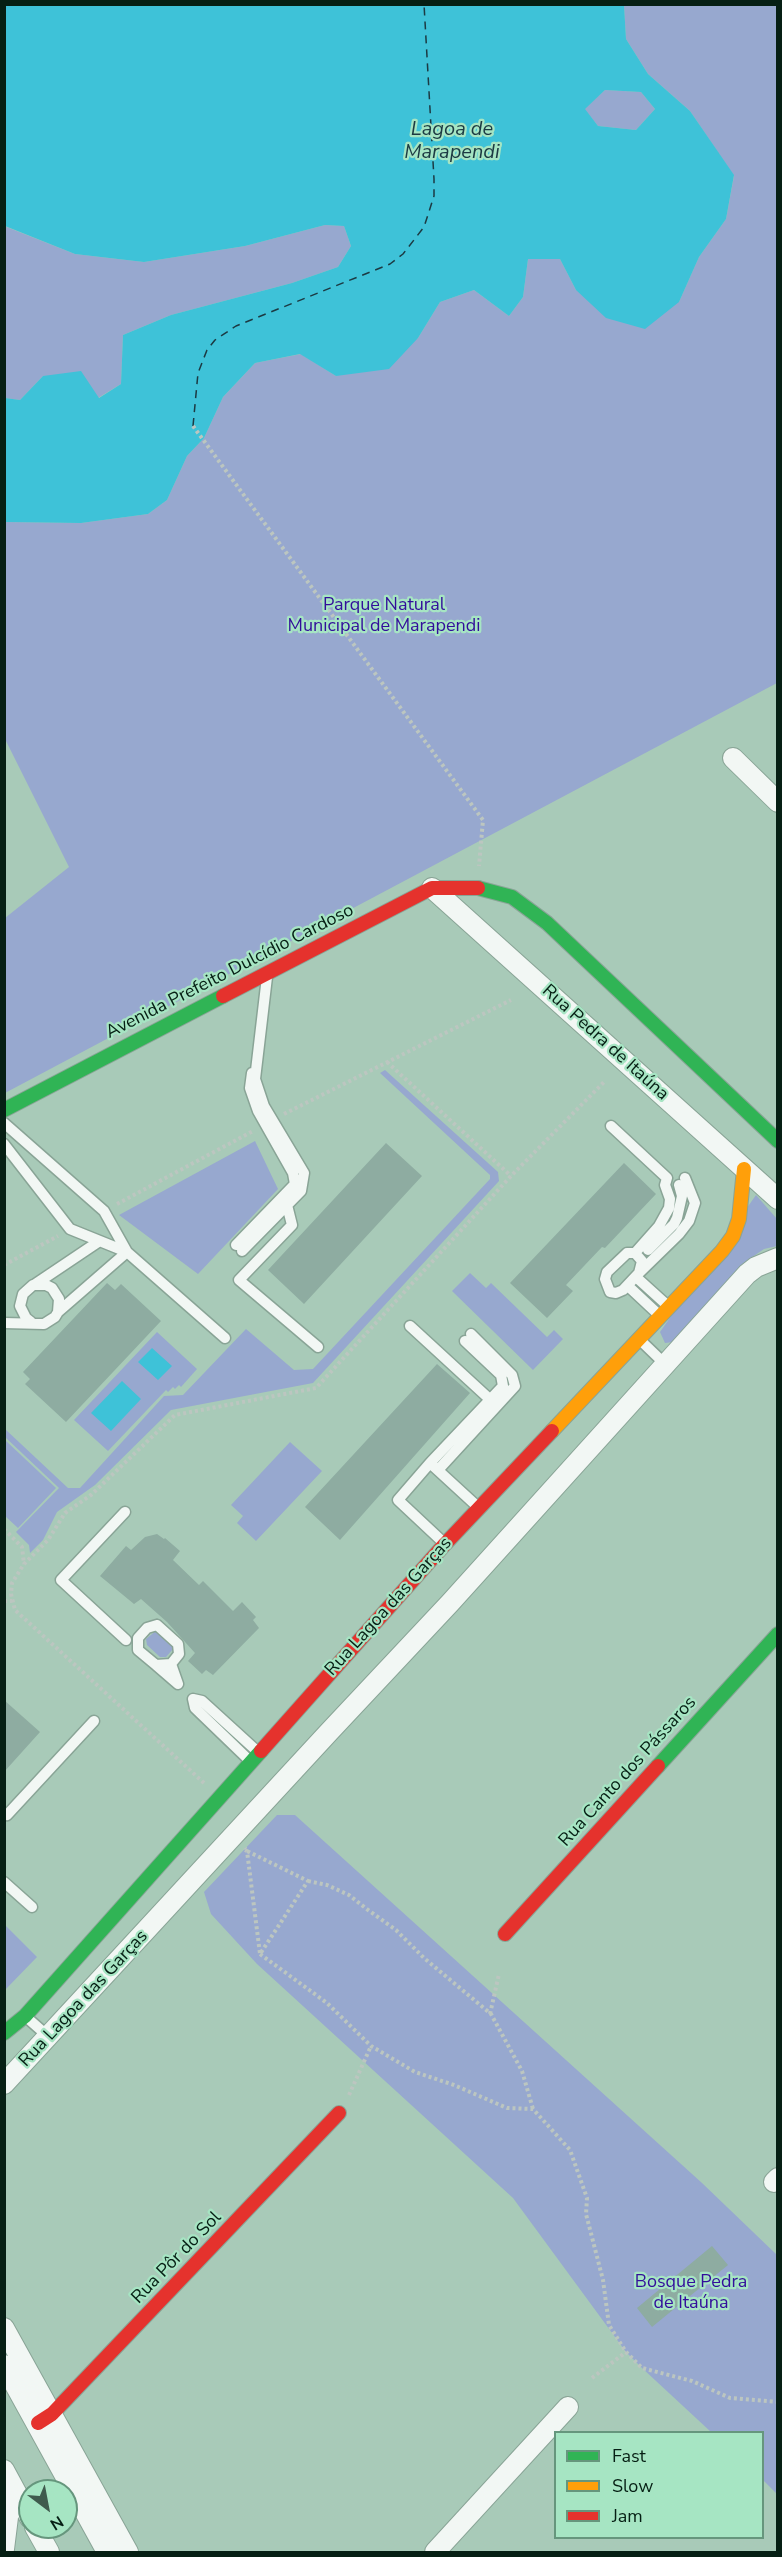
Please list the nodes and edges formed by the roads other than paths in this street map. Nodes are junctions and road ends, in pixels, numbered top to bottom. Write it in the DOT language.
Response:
graph roads {
  1 [pos="733,758"];
  2 [pos="777,802"];
  3 [pos="499,881"];
  4 [pos="432,888"];
  5 [pos="266,973"];
  6 [pos="4,1110"];
  7 [pos="777,1122"];
  8 [pos="4,1124"];
  9 [pos="611,1126"];
  10 [pos="777,1141"];
  11 [pos="4,1144"];
  12 [pos="744,1169"];
  13 [pos="777,1199"];
  14 [pos="286,1200"];
  15 [pos="98,1242"];
  16 [pos="239,1248"];
  17 [pos="127,1252"];
  18 [pos="637,1255"];
  19 [pos="777,1257"];
  20 [pos="638,1275"];
  21 [pos="33,1285"];
  22 [pos="628,1286"];
  23 [pos="20,1306"];
  24 [pos="664,1311"];
  25 [pos="58,1312"];
  26 [pos="4,1322"];
  27 [pos="31,1322"];
  28 [pos="410,1326"];
  29 [pos="468,1337"];
  30 [pos="638,1337"];
  31 [pos="225,1338"];
  32 [pos="318,1347"];
  33 [pos="666,1365"];
  34 [pos="494,1404"];
  35 [pos="434,1466"];
  36 [pos="479,1508"];
  37 [pos="125,1512"];
  38 [pos="445,1544"];
  39 [pos="777,1634"];
  40 [pos="134,1643"];
  41 [pos="171,1664"];
  42 [pos="156,1665"];
  43 [pos="178,1684"];
  44 [pos="94,1721"];
  45 [pos="254,1757"];
  46 [pos="4,1813"];
  47 [pos="4,1882"];
  48 [pos="32,1907"];
  49 [pos="505,1934"];
  50 [pos="24,2016"];
  51 [pos="4,2033"];
  52 [pos="50,2038"];
  53 [pos="4,2084"];
  54 [pos="339,2114"];
  55 [pos="4,2328"];
  56 [pos="4,2365"];
  57 [pos="568,2407"];
  58 [pos="45,2419"];
  59 [pos="8,2478"];
  60 [pos="18,2496"];
  61 [pos="41,2539"];
  62 [pos="4,2549"];
  63 [pos="49,2553"];
  64 [pos="107,2553"];
  65 [pos="128,2553"];
  66 [pos="435,2553"];
  1 -- 2 [label="street"];
  3 -- 7 [label="street"];
  4 -- 5 [label="street, Avenida Prefeito Dulcídio Cardoso"];
  4 -- 10 [label="street, Avenida Prefeito Dulcídio Cardoso"];
  4 -- 12 [label="street, Rua Pedra de Itaúna"];
  5 -- 6 [label="street, Avenida Prefeito Dulcídio Cardoso"];
  5 -- 14 [label="lane"];
  8 -- 17 [label="lane"];
  9 -- 18 [label="lane"];
  11 -- 15 [label="lane"];
  12 -- 13 [label="street, Rua Pedra de Itaúna"];
  12 -- 24 [label="street, Rua Lagoa das Garças"];
  14 -- 16 [label="lane"];
  14 -- 32 [label="lane"];
  15 -- 17 [label="lane"];
  15 -- 21 [label="lane"];
  17 -- 25 [label="lane"];
  17 -- 31 [label="lane"];
  18 -- 20 [label="lane"];
  18 -- 20 [label="lane"];
  18 -- 22 [label="lane"];
  19 -- 33 [label="street, Rua Lagoa das Garças"];
  20 -- 22 [label="lane"];
  20 -- 24 [label="lane"];
  21 -- 23 [label="lane"];
  21 -- 25 [label="lane"];
  22 -- 24 [label="lane"];
  23 -- 26 [label="lane"];
  23 -- 27 [label="lane"];
  24 -- 30 [label="street, Rua Lagoa das Garças"];
  25 -- 27 [label="lane"];
  26 -- 27 [label="lane"];
  28 -- 34 [label="lane"];
  29 -- 34 [label="lane"];
  30 -- 33 [label="lane"];
  30 -- 36 [label="street, Rua Lagoa das Garças"];
  33 -- 52 [label="street, Rua Lagoa das Garças"];
  34 -- 35 [label="lane"];
  35 -- 36 [label="lane"];
  35 -- 38 [label="lane"];
  36 -- 38 [label="street, Rua Lagoa das Garças"];
  37 -- 40 [label="lane"];
  38 -- 45 [label="street, Rua Lagoa das Garças"];
  39 -- 49 [label="street, Rua Canto dos Pássaros"];
  40 -- 41 [label="lane"];
  40 -- 42 [label="lane"];
  41 -- 42 [label="lane"];
  41 -- 43 [label="lane"];
  42 -- 43 [label="lane"];
  43 -- 45 [label="lane"];
  44 -- 46 [label="lane"];
  45 -- 50 [label="street, Rua Lagoa das Garças"];
  47 -- 48 [label="lane"];
  50 -- 51 [label="street, Rua Lagoa das Garças"];
  50 -- 52 [label="lane"];
  52 -- 53 [label="street, Rua Lagoa das Garças"];
  54 -- 58 [label="street, Rua Pôr do Sol"];
  55 -- 58 [label="street"];
  56 -- 58 [label="street"];
  57 -- 66 [label="street"];
  58 -- 64 [label="street"];
  58 -- 65 [label="street"];
  59 -- 60 [label="street"];
  59 -- 62 [label="street"];
  61 -- 63 [label="street"];
}
